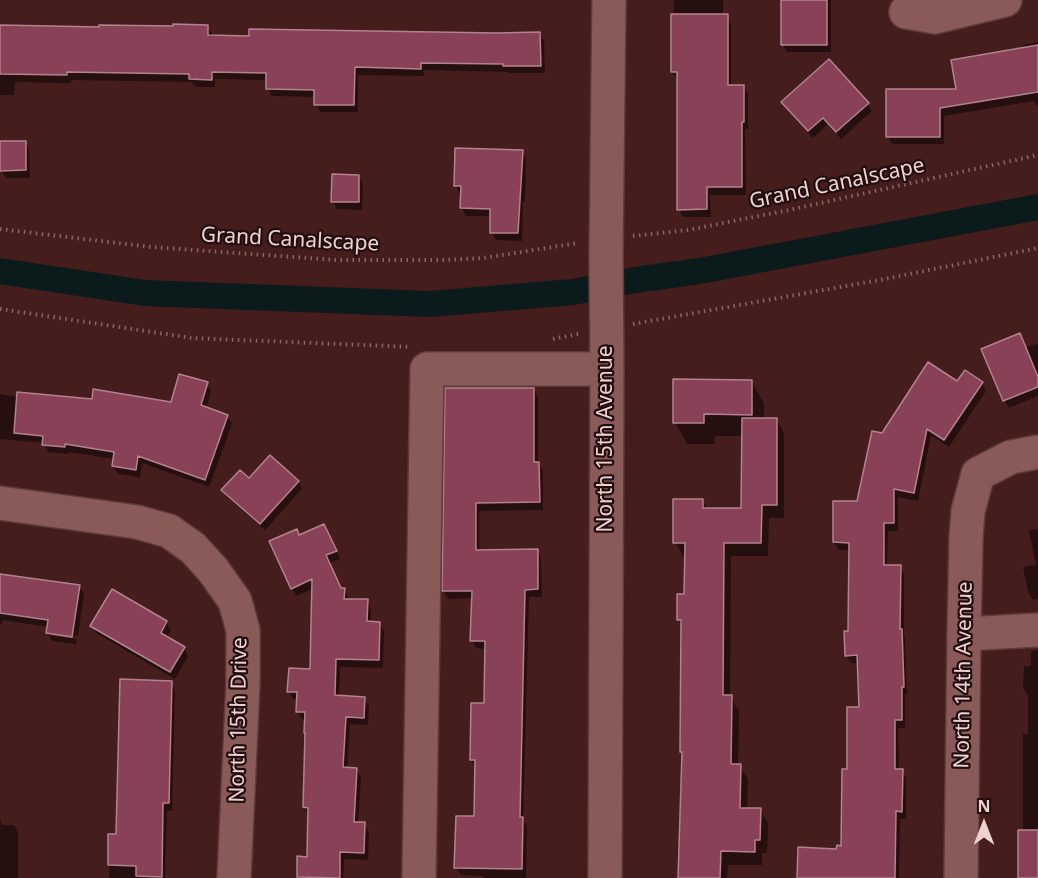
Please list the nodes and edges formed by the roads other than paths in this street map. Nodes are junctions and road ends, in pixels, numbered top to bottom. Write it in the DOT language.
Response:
graph roads {
  1 [pos="609,0"];
  2 [pos="1005,0"];
  3 [pos="901,14"];
  4 [pos="607,369"];
  5 [pos="1038,452"];
  6 [pos="0,502"];
  7 [pos="1038,630"];
  8 [pos="964,634"];
  9 [pos="234,878"];
  10 [pos="419,878"];
  11 [pos="605,878"];
  12 [pos="961,878"];
  1 -- 4 [label="street, North 15th Avenue"];
  2 -- 3 [label="street"];
  4 -- 10 [label="street"];
  4 -- 11 [label="street, North 15th Avenue"];
  5 -- 8 [label="street, North 14th Avenue"];
  6 -- 9 [label="street, North 15th Drive"];
  7 -- 8 [label="street"];
  8 -- 12 [label="street, North 14th Avenue"];
}
